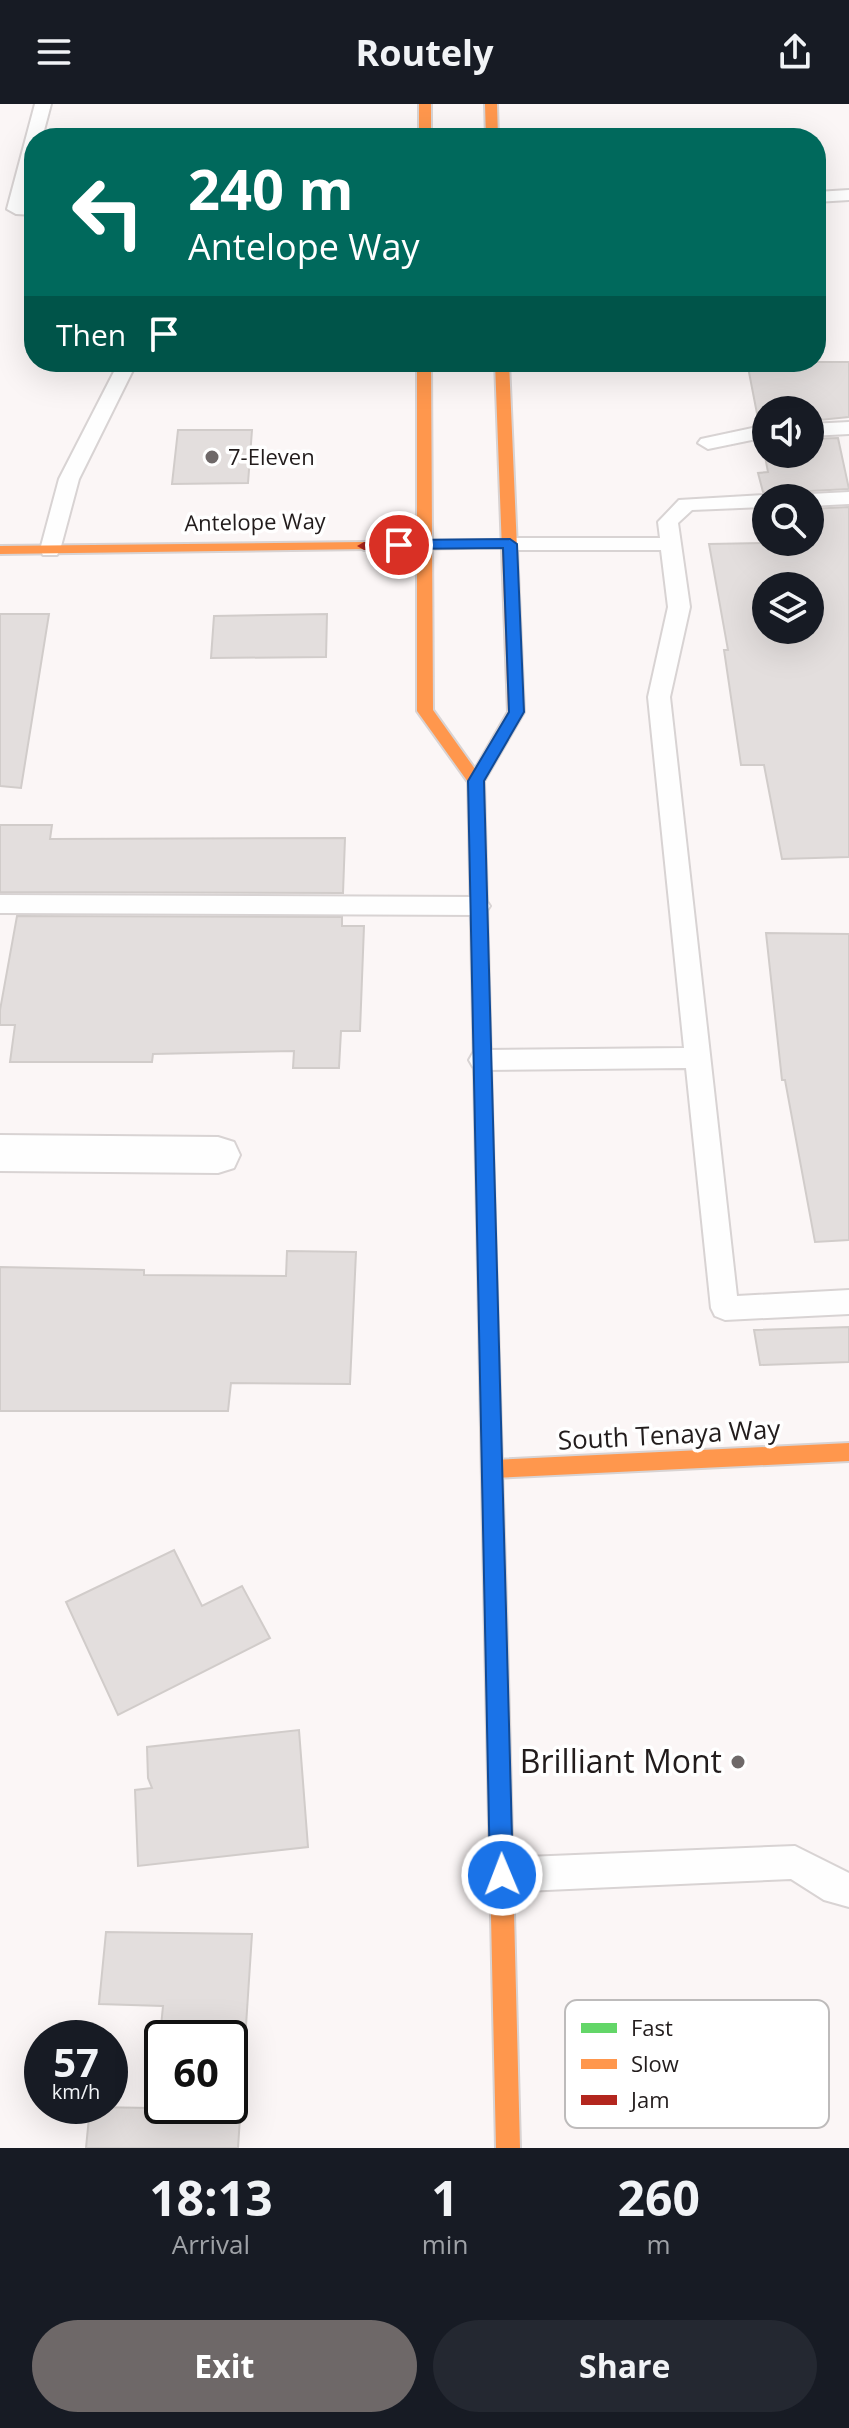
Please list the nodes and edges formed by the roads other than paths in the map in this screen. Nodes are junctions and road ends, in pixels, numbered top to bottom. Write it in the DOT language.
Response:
graph roads {
  1 [pos="43,104"];
  2 [pos="425,104"];
  3 [pos="491,104"];
  4 [pos="37,128"];
  5 [pos="425,128"];
  6 [pos="492,128"];
  7 [pos="24,177"];
  8 [pos="849,195"];
  9 [pos="826,196"];
  10 [pos="24,209"];
  11 [pos="123,372"];
  12 [pos="424,372"];
  13 [pos="502,372"];
  14 [pos="849,428"];
  15 [pos="824,429"];
  16 [pos="752,434"];
  17 [pos="708,443"];
  18 [pos="849,498"];
  19 [pos="824,499"];
  20 [pos="752,502"];
  21 [pos="424,544"];
  22 [pos="510,544"];
  23 [pos="670,544"];
  24 [pos="0,550"];
  25 [pos="50,550"];
  26 [pos="476,781"];
  27 [pos="0,904"];
  28 [pos="478,906"];
  29 [pos="698,1058"];
  30 [pos="482,1060"];
  31 [pos="0,1153"];
  32 [pos="218,1155"];
  33 [pos="849,1302"];
  34 [pos="849,1452"];
  35 [pos="492,1469"];
  36 [pos="502,1875"];
  37 [pos="849,1890"];
  38 [pos="508,2148"];
  1 -- 4 [label="lane"];
  2 -- 5 [label="main road"];
  3 -- 6 [label="main road"];
  7 -- 10 [label="lane"];
  8 -- 9 [label="lane"];
  11 -- 25 [label="lane"];
  12 -- 21 [label="main road"];
  13 -- 22 [label="main road"];
  14 -- 15 [label="lane"];
  16 -- 17 [label="lane"];
  18 -- 19 [label="lane"];
  20 -- 23 [label="lane"];
  21 -- 22 [label="main road, Antelope Way"];
  21 -- 25 [label="main road, Antelope Way"];
  21 -- 26 [label="main road"];
  22 -- 23 [label="lane"];
  22 -- 26 [label="main road"];
  23 -- 29 [label="lane"];
  24 -- 25 [label="main road, Antelope Way"];
  26 -- 28 [label="main road"];
  27 -- 28 [label="lane"];
  28 -- 30 [label="main road"];
  29 -- 30 [label="lane"];
  29 -- 33 [label="lane"];
  30 -- 35 [label="main road"];
  31 -- 32 [label="street"];
  34 -- 35 [label="main road, South Tenaya Way"];
  35 -- 36 [label="main road"];
  36 -- 37 [label="lane"];
  36 -- 38 [label="main road"];
}
